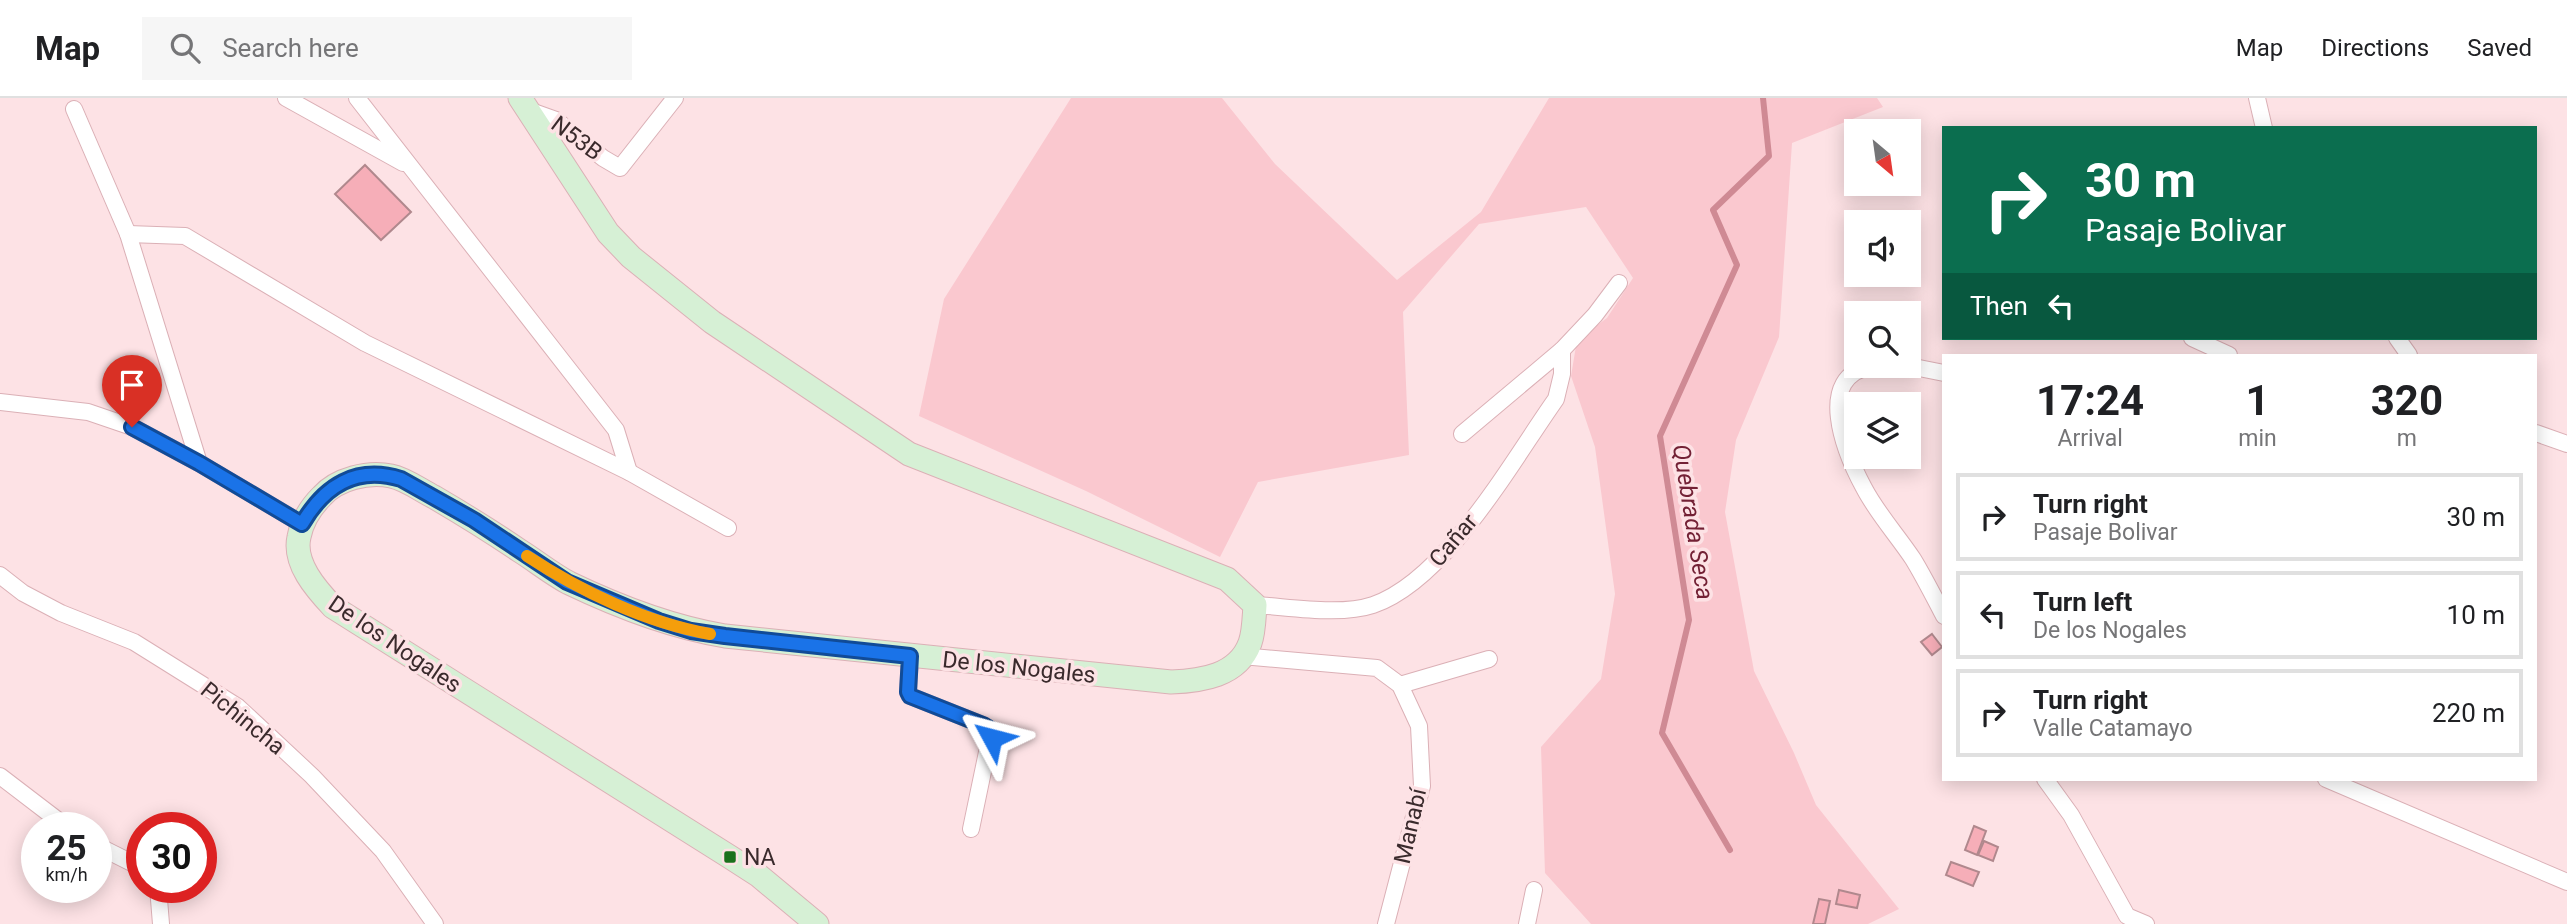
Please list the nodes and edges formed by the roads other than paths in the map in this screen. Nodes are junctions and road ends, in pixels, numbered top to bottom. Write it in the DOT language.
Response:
graph roads {
  1 [pos="286,98"];
  2 [pos="357,98"];
  3 [pos="675,98"];
  4 [pos="2257,98"];
  5 [pos="524,104"];
  6 [pos="74,109"];
  7 [pos="2263,126"];
  8 [pos="412,169"];
  9 [pos="128,234"];
  10 [pos="1619,283"];
  11 [pos="2196,340"];
  12 [pos="1562,350"];
  13 [pos="2226,354"];
  14 [pos="1921,368"];
  15 [pos="1942,373"];
  16 [pos="1848,378"];
  17 [pos="0,402"];
  18 [pos="2537,433"];
  19 [pos="1462,434"];
  20 [pos="2567,444"];
  21 [pos="199,463"];
  22 [pos="629,472"];
  23 [pos="302,524"];
  24 [pos="728,528"];
  25 [pos="0,575"];
  26 [pos="1255,605"];
  27 [pos="1942,612"];
  28 [pos="910,656"];
  29 [pos="1242,656"];
  30 [pos="1489,659"];
  31 [pos="1401,685"];
  32 [pos="0,776"];
  33 [pos="2046,781"];
  34 [pos="2331,781"];
  35 [pos="47,812"];
  36 [pos="971,829"];
  37 [pos="2567,882"];
  38 [pos="1534,890"];
  39 [pos="159,903"];
  40 [pos="2124,920"];
  41 [pos="161,924"];
  42 [pos="435,924"];
  43 [pos="817,924"];
  44 [pos="1386,924"];
  45 [pos="1527,924"];
  46 [pos="2146,924"];
  1 -- 8 [label="street"];
  2 -- 8 [label="street"];
  3 -- 5 [label="street, N53B"];
  4 -- 7 [label="street"];
  5 -- 26 [label="street"];
  6 -- 9 [label="street"];
  8 -- 22 [label="street"];
  9 -- 21 [label="street"];
  9 -- 22 [label="street"];
  10 -- 12 [label="street"];
  11 -- 13 [label="street"];
  12 -- 19 [label="street"];
  12 -- 26 [label="street, Cañar"];
  14 -- 15 [label="street"];
  16 -- 27 [label="street"];
  17 -- 21 [label="street"];
  18 -- 20 [label="street"];
  21 -- 23 [label="street"];
  22 -- 24 [label="street"];
  23 -- 28 [label="street, De los Nogales"];
  23 -- 43 [label="street, De los Nogales"];
  25 -- 42 [label="street, Pichincha"];
  26 -- 29 [label="street"];
  28 -- 29 [label="street, De los Nogales"];
  28 -- 36 [label="street"];
  29 -- 31 [label="street"];
  30 -- 31 [label="street"];
  31 -- 44 [label="street, Manabí"];
  32 -- 35 [label="street"];
  33 -- 40 [label="street"];
  34 -- 37 [label="street"];
  38 -- 45 [label="street"];
  39 -- 41 [label="street"];
  40 -- 46 [label="street"];
}
